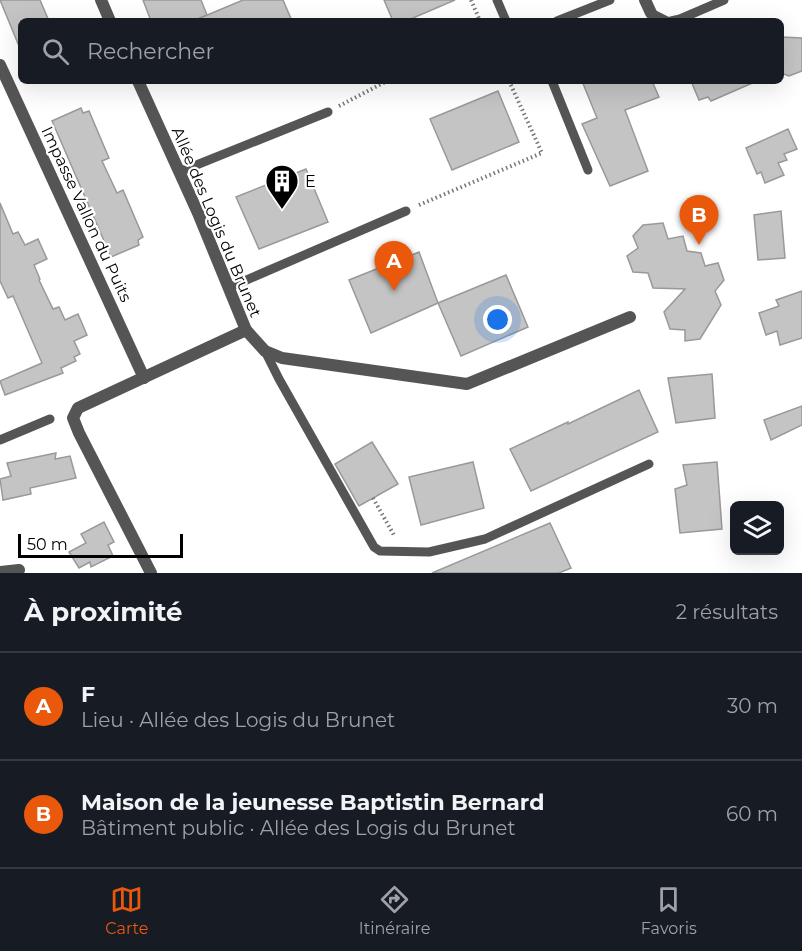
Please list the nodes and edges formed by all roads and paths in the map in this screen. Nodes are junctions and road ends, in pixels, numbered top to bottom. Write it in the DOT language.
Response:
graph roads {
  1 [pos="101,0"];
  2 [pos="471,0"];
  3 [pos="497,0"];
  4 [pos="610,0"];
  5 [pos="645,0"];
  6 [pos="724,0"];
  7 [pos="651,13"];
  8 [pos="109,18"];
  9 [pos="479,18"];
  10 [pos="505,18"];
  11 [pos="565,18"];
  12 [pos="661,18"];
  13 [pos="682,18"];
  14 [pos="0,65"];
  15 [pos="139,84"];
  16 [pos="381,84"];
  17 [pos="510,84"];
  18 [pos="553,84"];
  19 [pos="328,112"];
  20 [pos="588,170"];
  21 [pos="179,172"];
  22 [pos="406,211"];
  23 [pos="228,288"];
  24 [pos="630,317"];
  25 [pos="246,330"];
  26 [pos="265,351"];
  27 [pos="144,378"];
  28 [pos="50,419"];
  29 [pos="0,440"];
  30 [pos="649,464"];
  31 [pos="373,498"];
  32 [pos="403,551"];
  33 [pos="20,570"];
  34 [pos="0,572"];
  35 [pos="151,573"];
  1 -- 8 [label="street"];
  2 -- 9 [label="path"];
  3 -- 10 [label="lane"];
  4 -- 11 [label="lane"];
  5 -- 7 [label="street"];
  6 -- 13 [label="lane"];
  7 -- 12 [label="lane"];
  14 -- 27 [label="street, Impasse Vallon du Puits"];
  15 -- 21 [label="street, Allée des Logis du Brunet"];
  16 -- 19 [label="path"];
  17 -- 22 [label="path"];
  18 -- 20 [label="lane"];
  19 -- 21 [label="lane"];
  21 -- 23 [label="street, Allée des Logis du Brunet"];
  22 -- 23 [label="lane"];
  23 -- 25 [label="street, Allée des Logis du Brunet"];
  24 -- 26 [label="street"];
  25 -- 26 [label="street, Allée des Logis du Brunet"];
  25 -- 27 [label="street"];
  26 -- 32 [label="lane"];
  27 -- 35 [label="street"];
  28 -- 29 [label="lane"];
  30 -- 32 [label="lane"];
  31 -- 32 [label="path"];
  33 -- 34 [label="street"];
}
